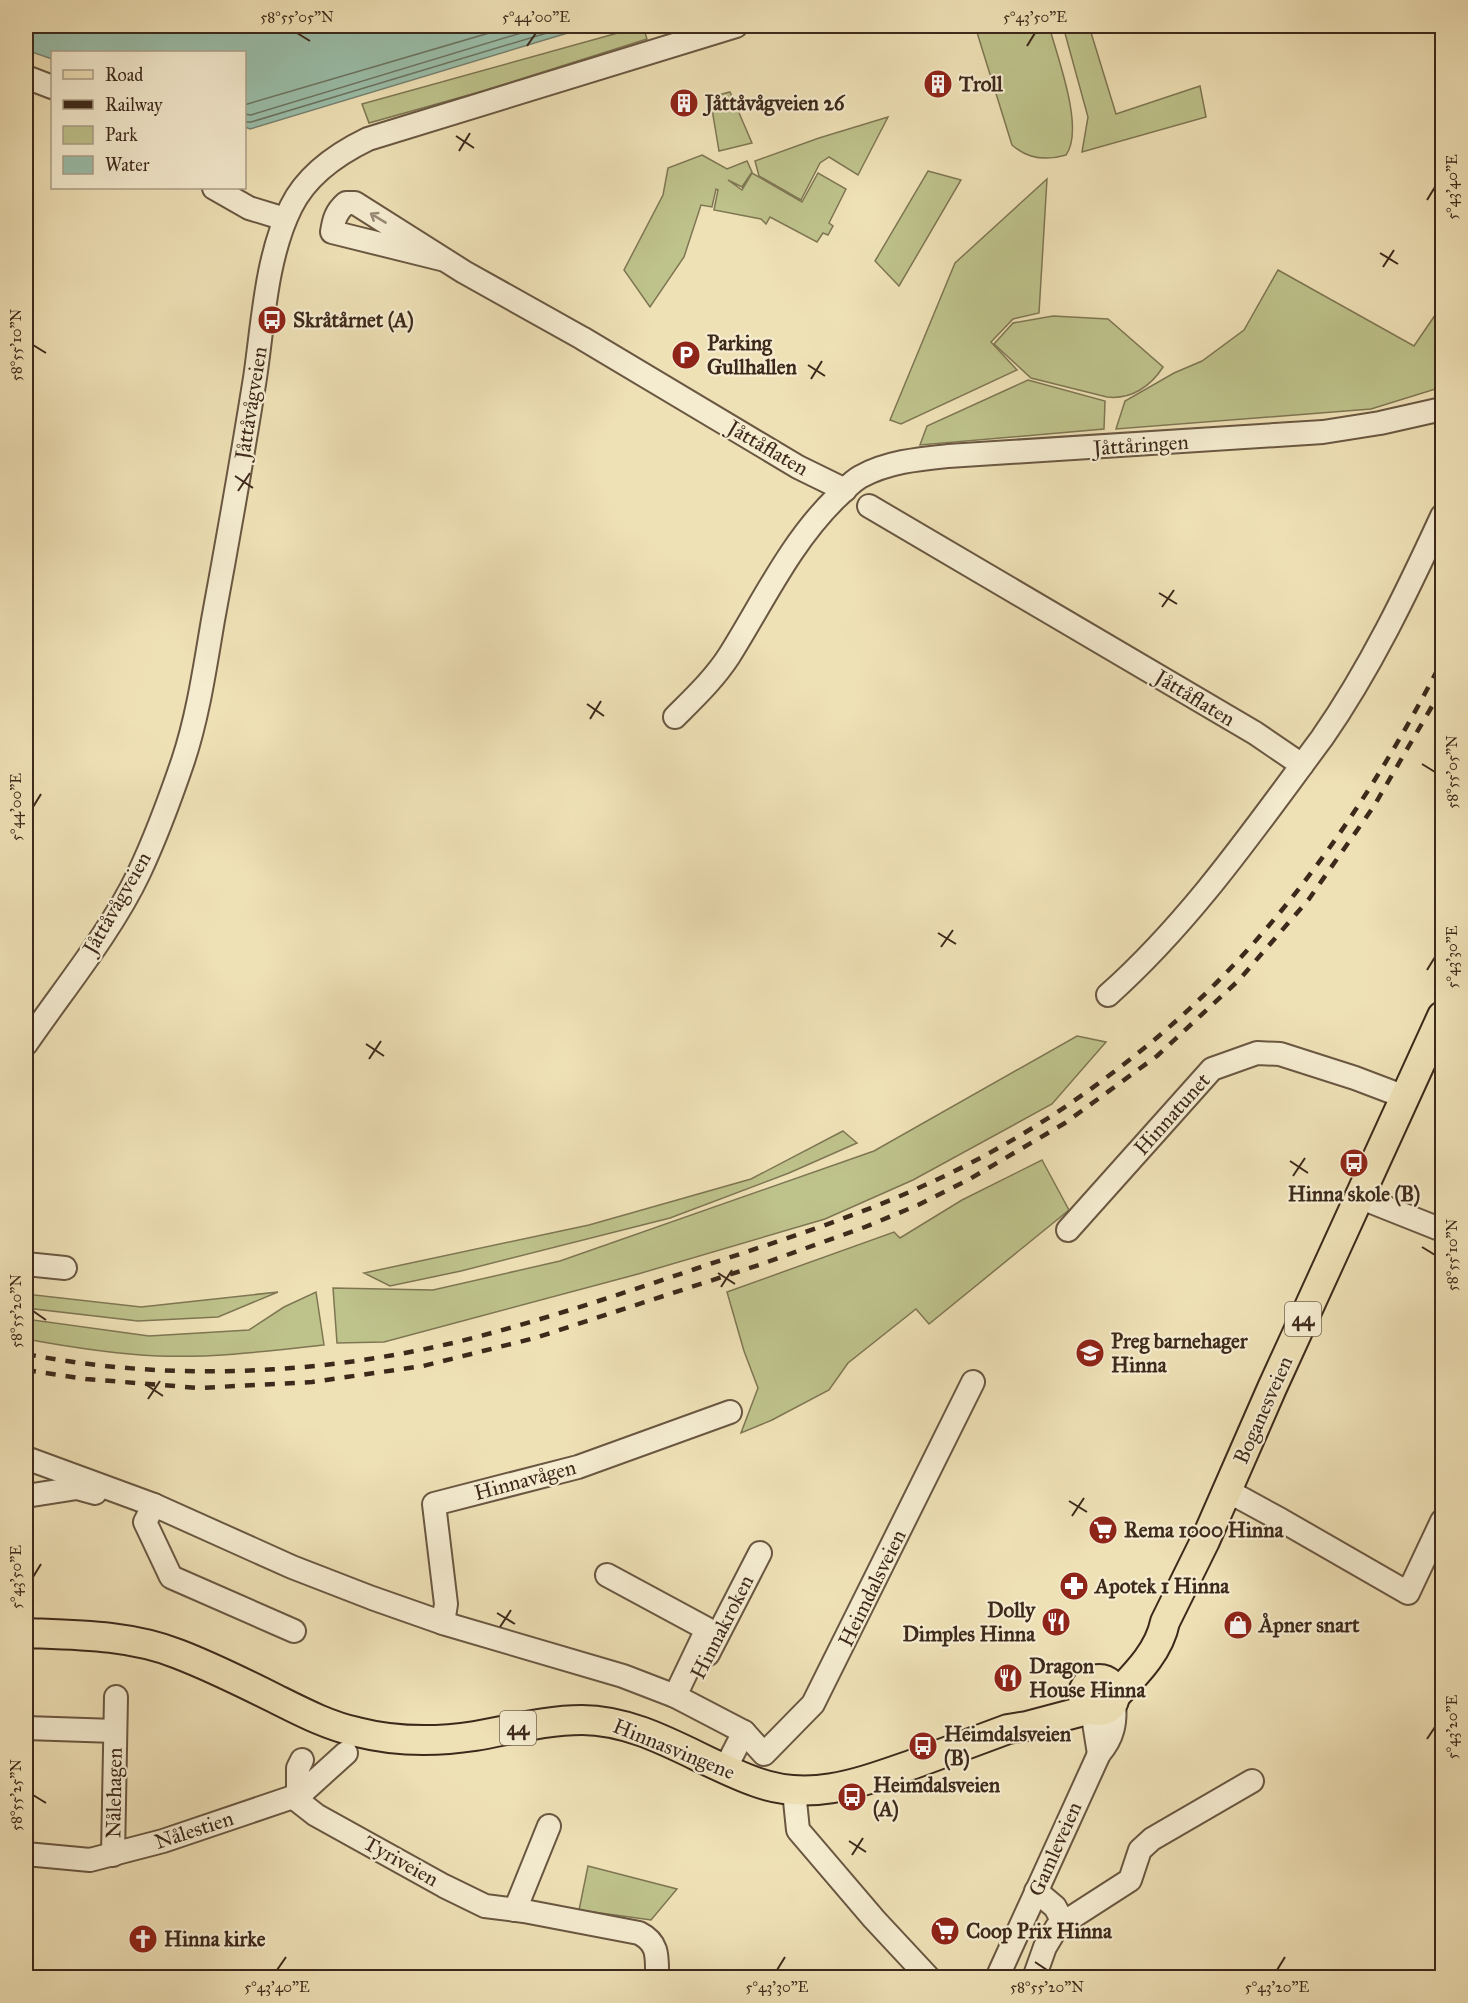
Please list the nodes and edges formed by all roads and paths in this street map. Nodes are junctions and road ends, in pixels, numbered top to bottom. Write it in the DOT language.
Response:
graph roads {
  1 [pos="736,26"];
  2 [pos="26,77"];
  3 [pos="51,87"];
  4 [pos="216,189"];
  5 [pos="285,219"];
  6 [pos="445,260"];
  7 [pos="1443,409"];
  8 [pos="845,490"];
  9 [pos="869,506"];
  10 [pos="1443,516"];
  11 [pos="675,717"];
  12 [pos="1302,765"];
  13 [pos="1108,995"];
  14 [pos="1443,1016"];
  15 [pos="26,1044"];
  16 [pos="1406,1097"];
  17 [pos="1359,1197"];
  18 [pos="1068,1230"];
  19 [pos="1443,1230"];
  20 [pos="26,1264"];
  21 [pos="65,1268"];
  22 [pos="973,1382"];
  23 [pos="730,1412"];
  24 [pos="26,1458"];
  25 [pos="1226,1492"];
  26 [pos="26,1496"];
  27 [pos="154,1505"];
  28 [pos="1443,1521"];
  29 [pos="760,1553"];
  30 [pos="607,1575"];
  31 [pos="443,1623"];
  32 [pos="294,1631"];
  33 [pos="26,1633"];
  34 [pos="116,1697"];
  35 [pos="679,1698"];
  36 [pos="1099,1698"];
  37 [pos="26,1728"];
  38 [pos="115,1731"];
  39 [pos="744,1732"];
  40 [pos="346,1753"];
  41 [pos="302,1760"];
  42 [pos="725,1769"];
  43 [pos="1252,1781"];
  44 [pos="794,1791"];
  45 [pos="296,1796"];
  46 [pos="549,1826"];
  47 [pos="26,1854"];
  48 [pos="113,1855"];
  49 [pos="1036,1891"];
  50 [pos="515,1910"];
  51 [pos="1063,1922"];
  52 [pos="657,1977"];
  53 [pos="929,1977"];
  54 [pos="997,1977"];
  55 [pos="1034,1977"];
  1 -- 5 [label="street, Jåttåvågveien"];
  2 -- 3 [label="street"];
  4 -- 5 [label="street"];
  5 -- 15 [label="street, Jåttåvågveien"];
  6 -- 6 [label="street, Jåttåflaten, one-way"];
  6 -- 8 [label="street, Jåttåflaten"];
  7 -- 8 [label="street, Jåttåringen"];
  8 -- 11 [label="street"];
  9 -- 12 [label="street, Jåttåflaten"];
  10 -- 12 [label="street"];
  12 -- 13 [label="street"];
  14 -- 16 [label="main road, Boganesveien / 44"];
  16 -- 17 [label="main road, Boganesveien / 44"];
  16 -- 18 [label="street, Hinnatunet"];
  17 -- 19 [label="street"];
  17 -- 25 [label="main road, Boganesveien / 44"];
  20 -- 21 [label="street"];
  22 -- 39 [label="street, Heimdalsveien"];
  23 -- 31 [label="street, Hinnavågen"];
  24 -- 27 [label="street"];
  25 -- 28 [label="street"];
  25 -- 36 [label="main road, Boganesveien / 44"];
  26 -- 27 [label="street"];
  27 -- 31 [label="street"];
  27 -- 32 [label="street"];
  29 -- 35 [label="street, Hinnakroken"];
  30 -- 35 [label="street, Hinnakroken"];
  31 -- 35 [label="street"];
  33 -- 42 [label="main road, Hinnasvingene / 44"];
  34 -- 38 [label="street, Nålehagen"];
  35 -- 39 [label="street"];
  36 -- 44 [label="main road, Hinnasvingene / 44"];
  36 -- 49 [label="street, Gamleveien"];
  37 -- 38 [label="street, Nålehagen"];
  38 -- 48 [label="street, Nålehagen"];
  39 -- 42 [label="street"];
  40 -- 45 [label="street, Nålestien"];
  41 -- 45 [label="street"];
  42 -- 44 [label="main road, Hinnasvingene / 44"];
  43 -- 51 [label="street"];
  44 -- 53 [label="street"];
  45 -- 48 [label="street, Nålestien"];
  45 -- 50 [label="street, Tyriveien"];
  46 -- 50 [label="street"];
  47 -- 48 [label="street, Nålestien"];
  49 -- 51 [label="street"];
  49 -- 54 [label="street, Gamleveien"];
  50 -- 52 [label="street, Tyriveien"];
  51 -- 55 [label="street"];
}
